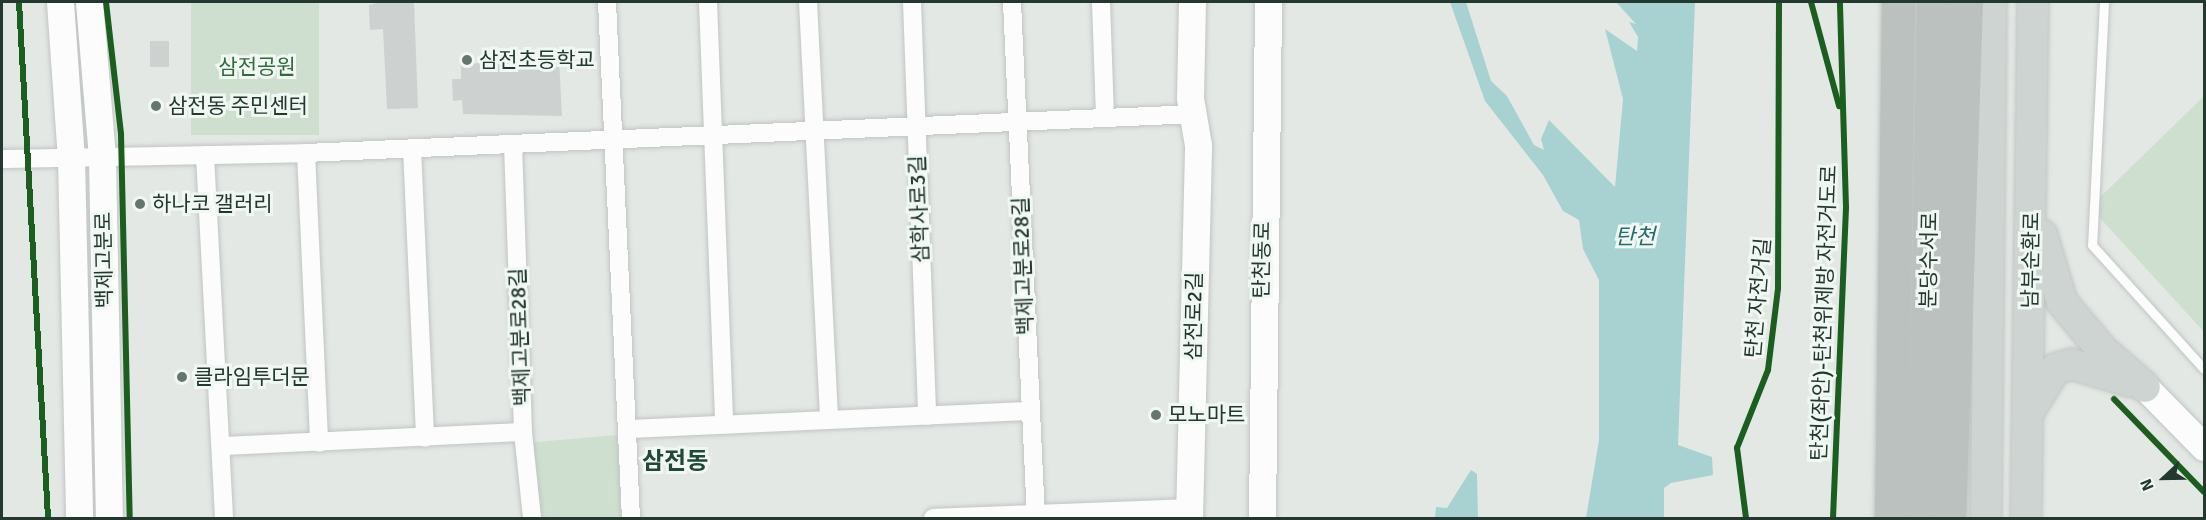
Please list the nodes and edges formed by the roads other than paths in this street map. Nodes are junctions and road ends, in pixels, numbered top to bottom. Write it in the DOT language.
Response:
graph roads {
  1 [pos="60,2"];
  2 [pos="89,2"];
  3 [pos="607,2"];
  4 [pos="708,2"];
  5 [pos="808,2"];
  6 [pos="912,2"];
  7 [pos="1012,2"];
  8 [pos="1101,2"];
  9 [pos="1192,2"];
  10 [pos="1209,2"];
  11 [pos="1268,2"];
  12 [pos="1898,2"];
  13 [pos="1933,2"];
  14 [pos="1966,2"];
  15 [pos="1992,2"];
  16 [pos="2033,2"];
  17 [pos="2104,2"];
  18 [pos="1197,114"];
  19 [pos="1105,116"];
  20 [pos="1017,120"];
  21 [pos="916,126"];
  22 [pos="815,130"];
  23 [pos="713,134"];
  24 [pos="611,140"];
  25 [pos="513,145"];
  26 [pos="412,149"];
  27 [pos="306,153"];
  28 [pos="206,154"];
  29 [pos="102,158"];
  30 [pos="2,159"];
  31 [pos="71,159"];
  32 [pos="2032,159"];
  33 [pos="2205,369"];
  34 [pos="2145,387"];
  35 [pos="1029,411"];
  36 [pos="2028,413"];
  37 [pos="927,416"];
  38 [pos="829,419"];
  39 [pos="724,425"];
  40 [pos="628,429"];
  41 [pos="523,432"];
  42 [pos="425,438"];
  43 [pos="319,443"];
  44 [pos="222,446"];
  45 [pos="2205,447"];
  46 [pos="1189,513"];
  47 [pos="1036,517"];
  48 [pos="79,519"];
  49 [pos="109,519"];
  50 [pos="224,519"];
  51 [pos="532,519"];
  52 [pos="631,519"];
  53 [pos="933,519"];
  54 [pos="1262,519"];
  55 [pos="1891,519"];
  56 [pos="1924,519"];
  57 [pos="1948,519"];
  58 [pos="1986,519"];
  59 [pos="2026,519"];
  1 -- 31 [label="street, 백제고분로"];
  2 -- 29 [label="street, 백제고분로"];
  3 -- 24 [label="street"];
  4 -- 23 [label="street"];
  5 -- 22 [label="street"];
  6 -- 21 [label="street, 삼학사로3길"];
  7 -- 20 [label="street, 백제고분로28길"];
  8 -- 19 [label="street"];
  9 -- 18 [label="street"];
  10 -- 18 [label="street"];
  11 -- 54 [label="street, 탄천동로"];
  12 -- 55 [label="highway, 분당수서로"];
  13 -- 56 [label="highway, 분당수서로"];
  14 -- 57 [label="highway"];
  15 -- 58 [label="main road, 남부순환로"];
  16 -- 32 [label="main road, 남부순환로"];
  17 -- 33 [label="lane"];
  18 -- 19 [label="street"];
  18 -- 46 [label="street, 삼전로2길"];
  19 -- 20 [label="street"];
  20 -- 21 [label="street"];
  20 -- 35 [label="street, 백제고분로28길"];
  21 -- 22 [label="street"];
  21 -- 37 [label="street, 삼학사로3길"];
  22 -- 23 [label="street"];
  22 -- 38 [label="street"];
  23 -- 24 [label="street"];
  23 -- 39 [label="street"];
  24 -- 25 [label="street"];
  24 -- 40 [label="street"];
  25 -- 26 [label="street"];
  25 -- 41 [label="street, 백제고분로28길"];
  26 -- 27 [label="street"];
  26 -- 42 [label="street"];
  27 -- 28 [label="street"];
  27 -- 43 [label="street"];
  28 -- 29 [label="street"];
  28 -- 44 [label="street"];
  29 -- 31 [label="street"];
  29 -- 49 [label="street, 백제고분로"];
  30 -- 31 [label="street"];
  31 -- 48 [label="street, 백제고분로"];
  32 -- 34 [label="main road"];
  32 -- 36 [label="main road, 남부순환로"];
  34 -- 36 [label="main road"];
  34 -- 45 [label="street"];
  35 -- 37 [label="street"];
  35 -- 47 [label="street, 백제고분로28길"];
  36 -- 59 [label="main road, 남부순환로"];
  37 -- 38 [label="street"];
  38 -- 39 [label="street"];
  39 -- 40 [label="street"];
  40 -- 52 [label="street"];
  41 -- 42 [label="street, 백제고분로28길"];
  41 -- 51 [label="street"];
  42 -- 43 [label="street, 백제고분로28길"];
  43 -- 44 [label="street, 백제고분로28길"];
  44 -- 50 [label="street"];
  46 -- 47 [label="street"];
  47 -- 53 [label="street"];
}
